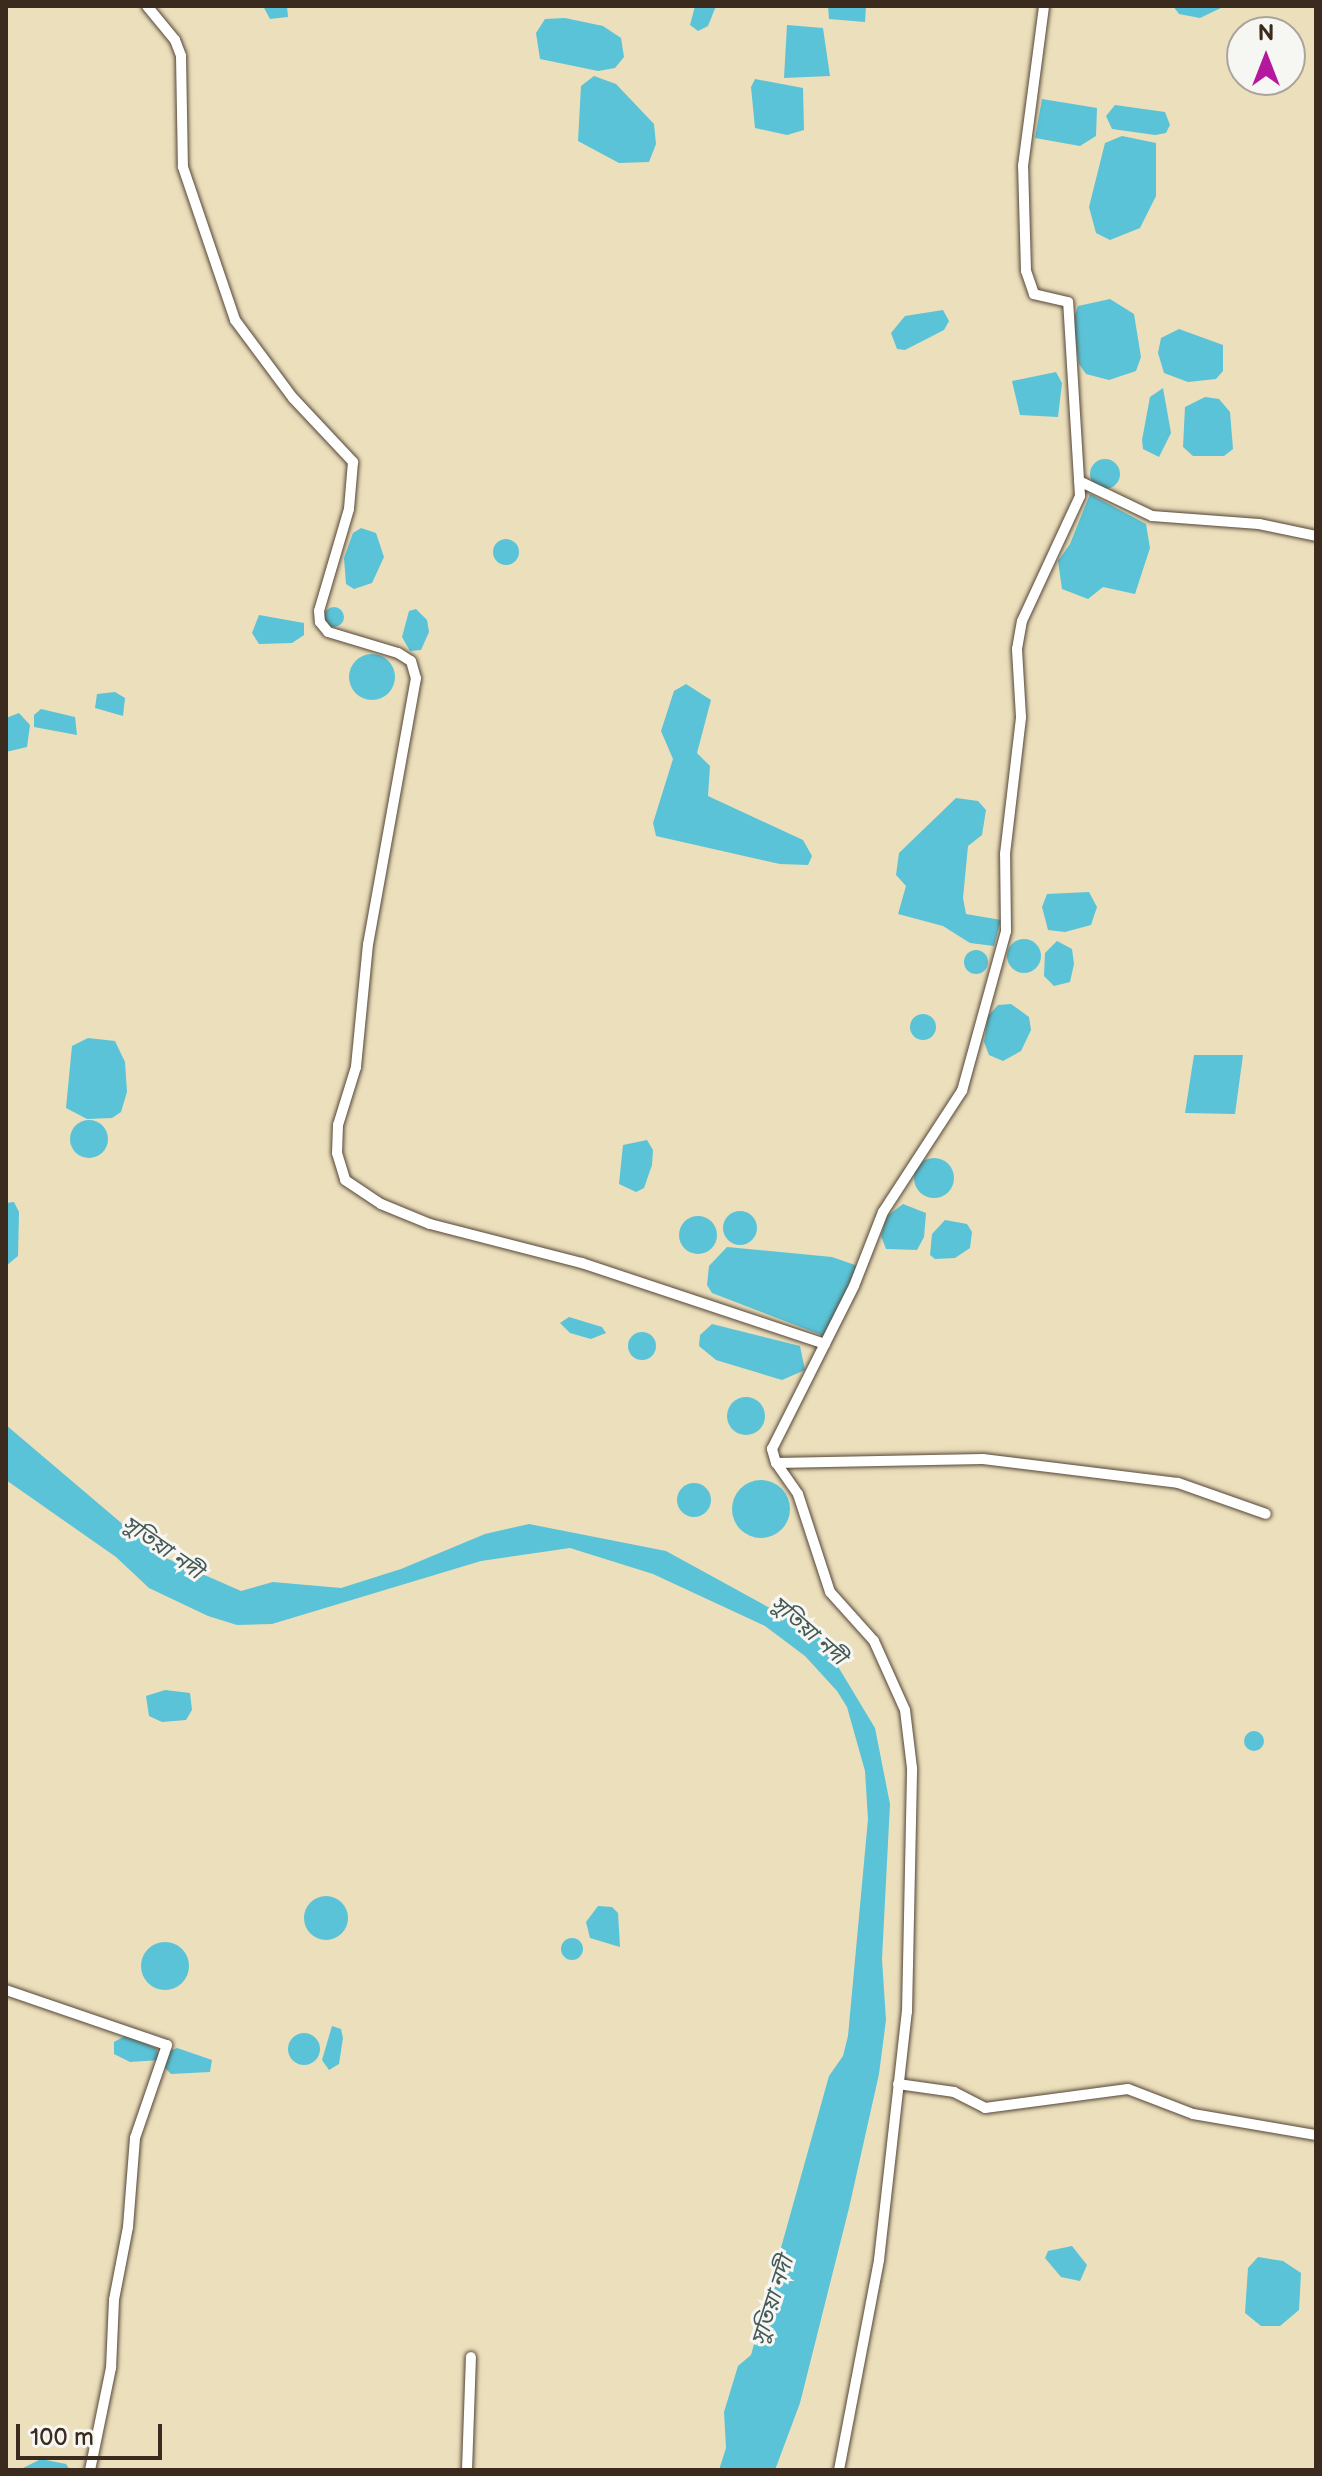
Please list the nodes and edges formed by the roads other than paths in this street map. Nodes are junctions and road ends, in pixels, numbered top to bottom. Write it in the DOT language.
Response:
graph roads {
  1 [pos="147,6"];
  2 [pos="1044,6"];
  3 [pos="1079,481"];
  4 [pos="1316,536"];
  5 [pos="825,1344"];
  6 [pos="776,1463"];
  7 [pos="1266,1514"];
  8 [pos="6,1990"];
  9 [pos="898,2084"];
  10 [pos="1316,2135"];
  11 [pos="471,2357"];
  12 [pos="90,2470"];
  13 [pos="467,2470"];
  14 [pos="839,2470"];
  1 -- 5 [label="street"];
  2 -- 3 [label="street"];
  3 -- 4 [label="street"];
  3 -- 5 [label="street"];
  5 -- 6 [label="street"];
  6 -- 7 [label="street"];
  6 -- 9 [label="street"];
  8 -- 12 [label="street"];
  9 -- 10 [label="street"];
  9 -- 14 [label="street"];
  11 -- 13 [label="street"];
}
